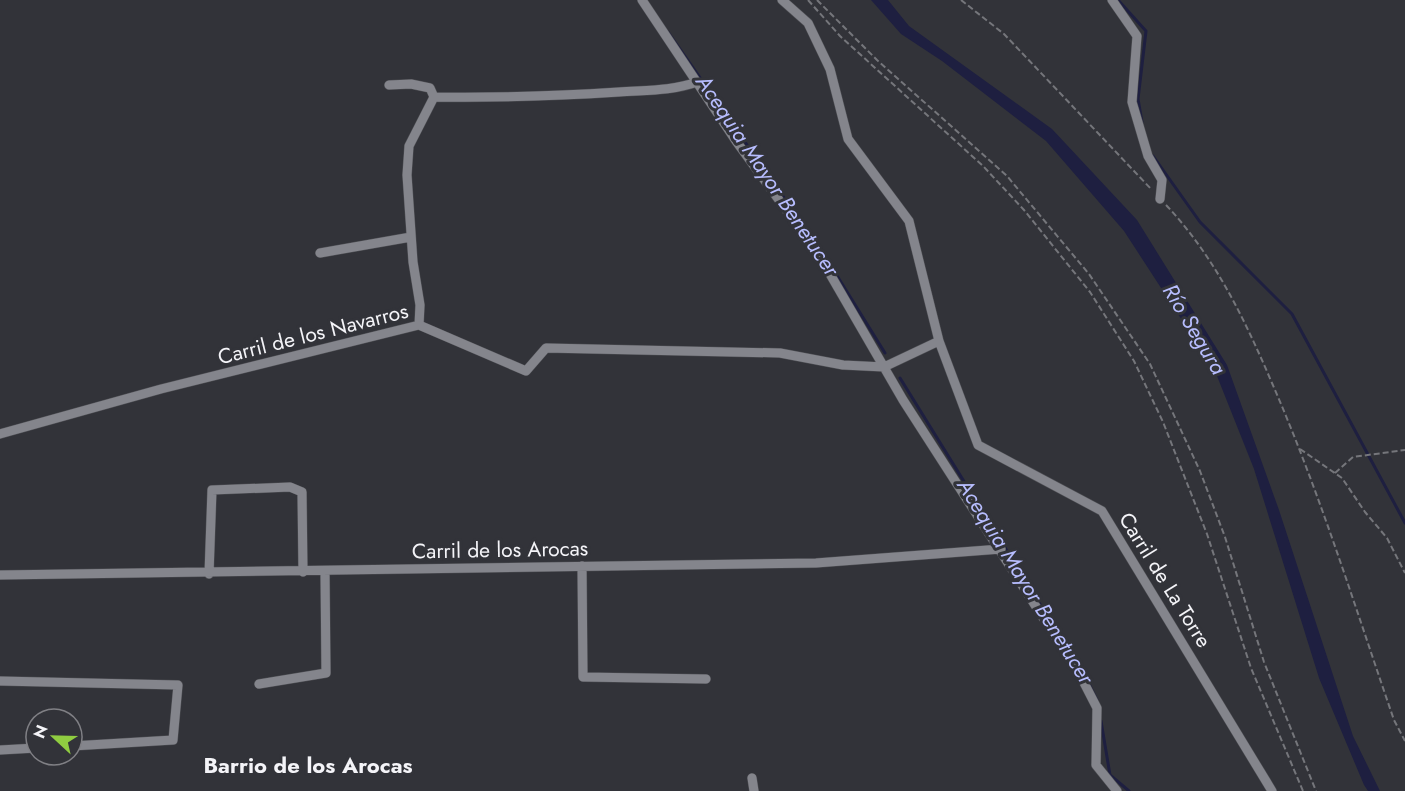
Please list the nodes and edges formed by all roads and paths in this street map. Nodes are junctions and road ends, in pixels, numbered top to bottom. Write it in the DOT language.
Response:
graph roads {
  1 [pos="642,0"];
  2 [pos="782,0"];
  3 [pos="808,0"];
  4 [pos="818,0"];
  5 [pos="961,0"];
  6 [pos="1112,0"];
  7 [pos="697,82"];
  8 [pos="389,85"];
  9 [pos="434,97"];
  10 [pos="1160,199"];
  11 [pos="411,237"];
  12 [pos="320,253"];
  13 [pos="419,325"];
  14 [pos="939,341"];
  15 [pos="884,367"];
  16 [pos="0,434"];
  17 [pos="1300,449"];
  18 [pos="1405,450"];
  19 [pos="1335,473"];
  20 [pos="1001,549"];
  21 [pos="582,566"];
  22 [pos="303,572"];
  23 [pos="324,572"];
  24 [pos="209,573"];
  25 [pos="1405,573"];
  26 [pos="0,575"];
  27 [pos="706,679"];
  28 [pos="0,681"];
  29 [pos="259,684"];
  30 [pos="1405,741"];
  31 [pos="84,745"];
  32 [pos="24,749"];
  33 [pos="0,750"];
  34 [pos="752,778"];
  35 [pos="754,791"];
  36 [pos="1117,791"];
  37 [pos="1272,791"];
  38 [pos="1303,791"];
  39 [pos="1316,791"];
  1 -- 7 [label="street"];
  2 -- 14 [label="street, Carril de La Torre"];
  3 -- 38 [label="path"];
  4 -- 39 [label="path"];
  5 -- 10 [label="path"];
  6 -- 10 [label="street"];
  7 -- 9 [label="street"];
  7 -- 15 [label="street"];
  8 -- 9 [label="street"];
  9 -- 11 [label="street"];
  10 -- 17 [label="path"];
  11 -- 12 [label="street"];
  11 -- 13 [label="street"];
  13 -- 15 [label="street, Carril de los Navarros"];
  13 -- 16 [label="street, Carril de los Navarros"];
  14 -- 15 [label="street, Carril de los Navarros"];
  14 -- 37 [label="street, Carril de La Torre"];
  15 -- 20 [label="street"];
  17 -- 19 [label="path"];
  17 -- 30 [label="path"];
  18 -- 19 [label="path"];
  19 -- 25 [label="path"];
  20 -- 21 [label="street, Carril de los Arocas"];
  20 -- 36 [label="street"];
  21 -- 23 [label="street, Carril de los Arocas"];
  21 -- 27 [label="street"];
  22 -- 23 [label="street, Carril de los Arocas"];
  22 -- 24 [label="street, Carril de los Arocas"];
  22 -- 24 [label="street"];
  23 -- 29 [label="street"];
  24 -- 26 [label="street, Carril de los Arocas"];
  28 -- 31 [label="street"];
  32 -- 33 [label="street"];
  34 -- 35 [label="street"];
}
